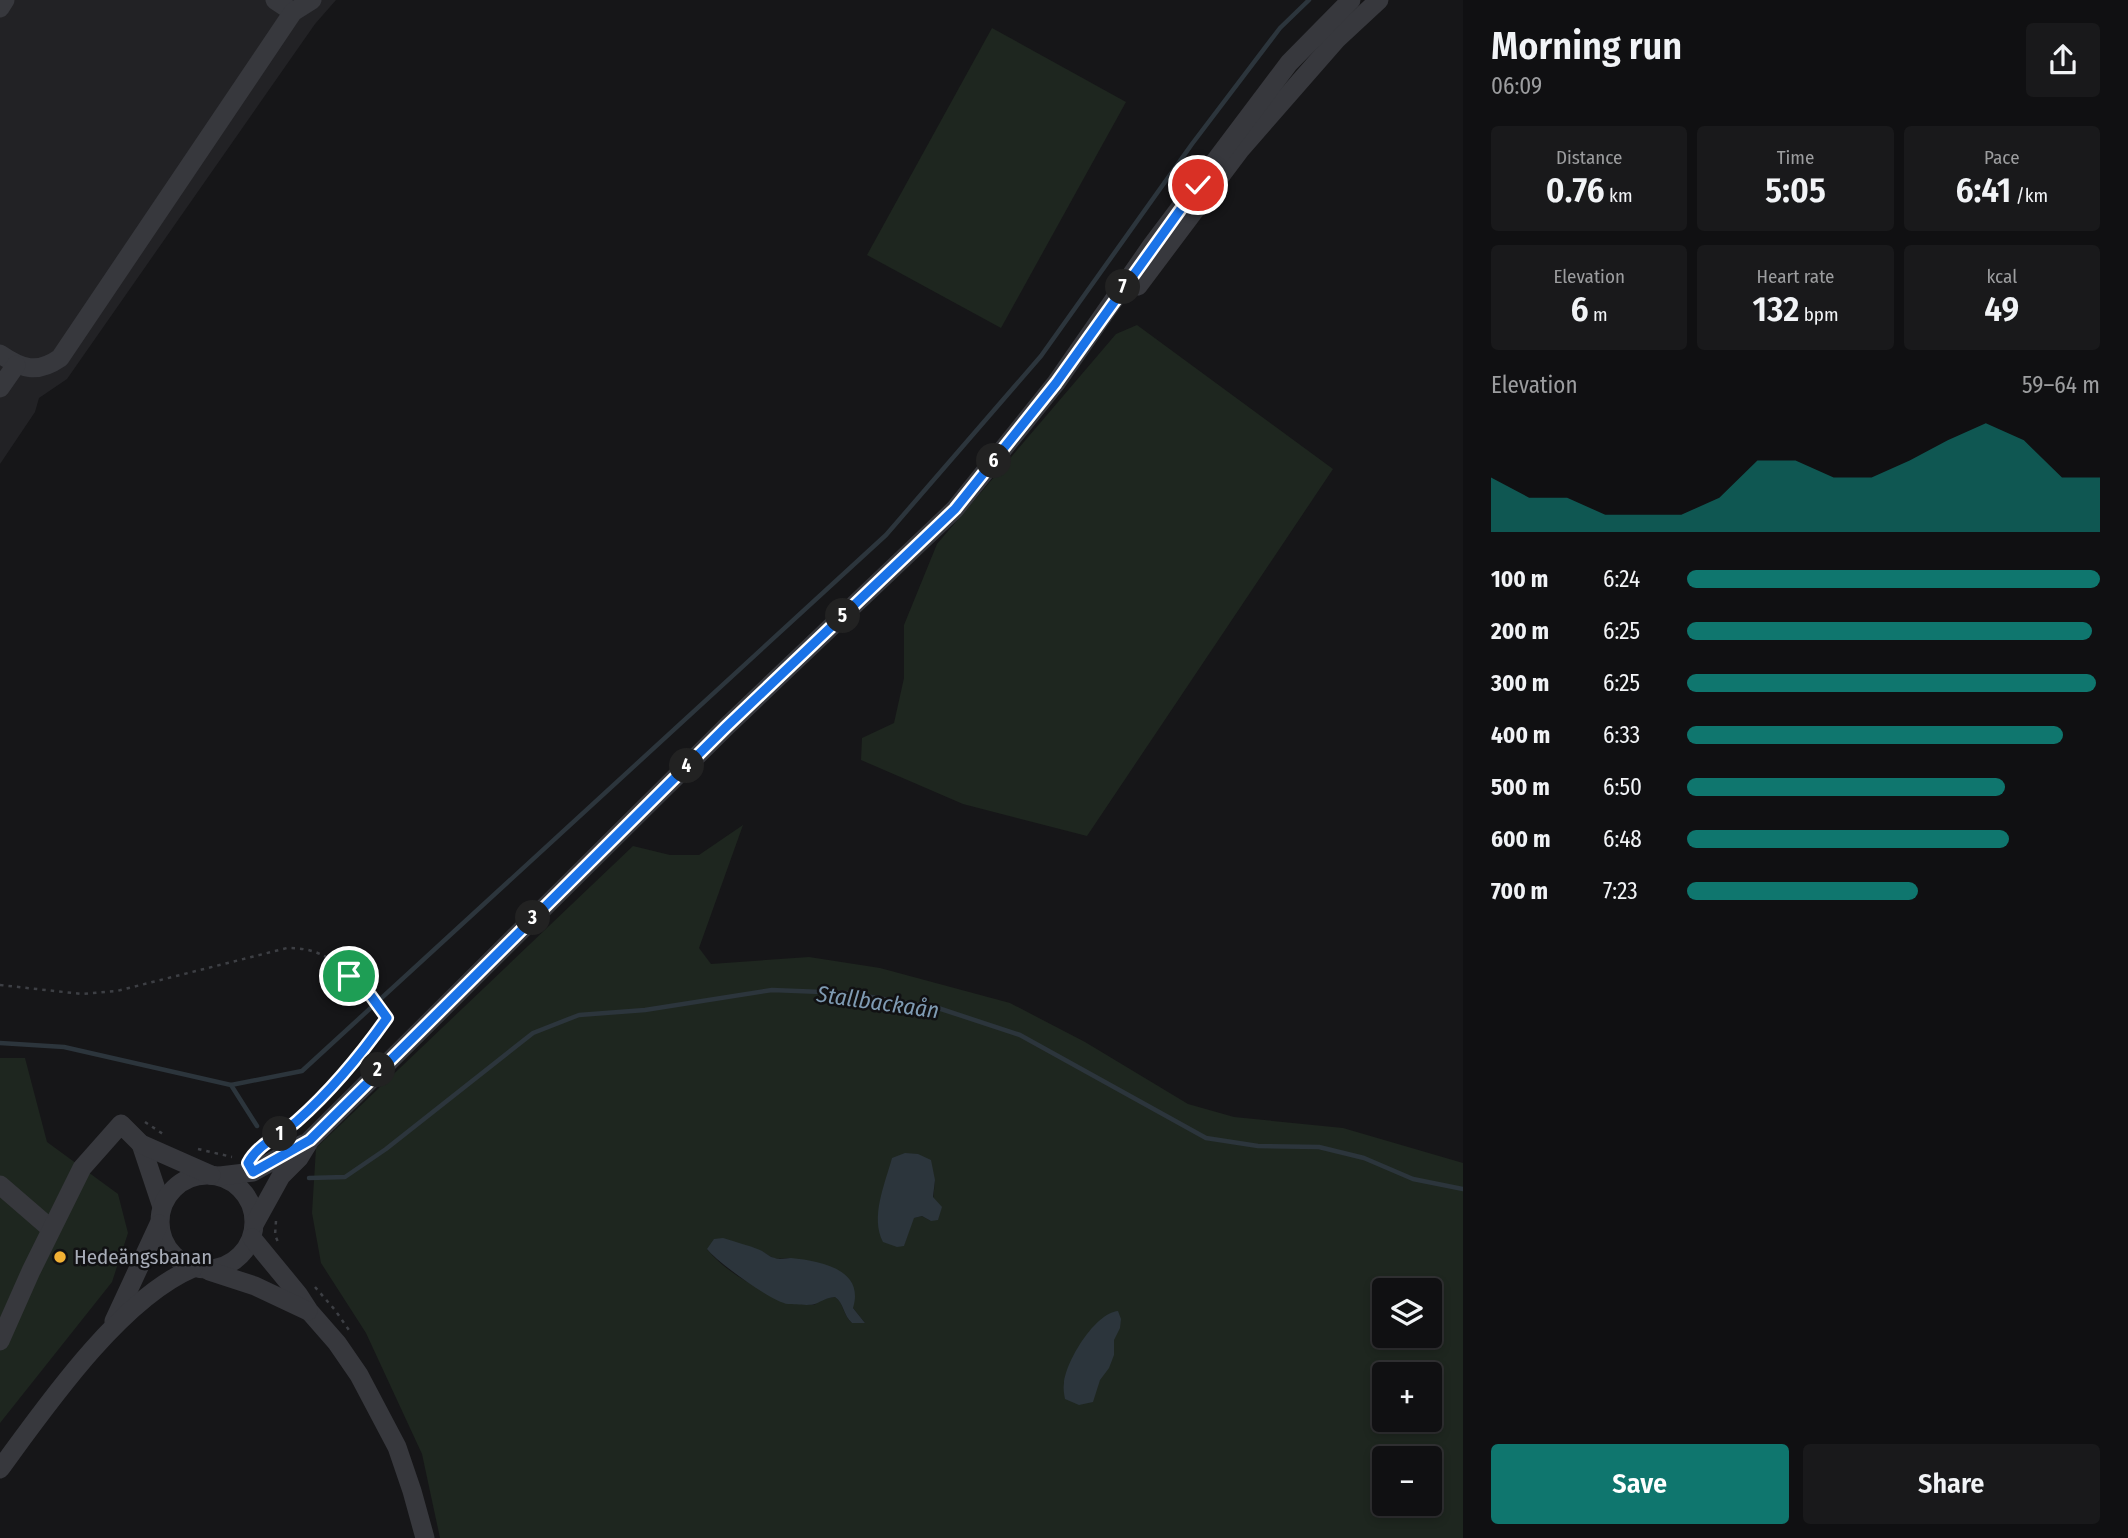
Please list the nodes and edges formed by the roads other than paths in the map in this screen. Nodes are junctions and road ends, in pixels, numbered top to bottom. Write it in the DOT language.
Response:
graph roads {
  1 [pos="5,0"];
  2 [pos="275,0"];
  3 [pos="312,0"];
  4 [pos="1351,0"];
  5 [pos="1379,0"];
  6 [pos="0,8"];
  7 [pos="293,12"];
  8 [pos="8,359"];
  9 [pos="1056,383"];
  10 [pos="0,388"];
  11 [pos="310,1140"];
  12 [pos="141,1144"];
  13 [pos="216,1176"];
  14 [pos="0,1185"];
  15 [pos="160,1215"];
  16 [pos="51,1229"];
  17 [pos="254,1230"];
  18 [pos="200,1269"];
  19 [pos="309,1311"];
  20 [pos="107,1334"];
  21 [pos="0,1341"];
  22 [pos="0,1469"];
  23 [pos="425,1538"];
  1 -- 6 [label="street"];
  2 -- 7 [label="street"];
  3 -- 7 [label="street"];
  4 -- 9 [label="street"];
  5 -- 9 [label="street"];
  7 -- 8 [label="street"];
  8 -- 10 [label="street"];
  9 -- 11 [label="street"];
  11 -- 13 [label="street"];
  11 -- 17 [label="street"];
  12 -- 13 [label="street"];
  12 -- 15 [label="street"];
  12 -- 16 [label="street"];
  13 -- 15 [label="street"];
  13 -- 17 [label="street"];
  14 -- 16 [label="street"];
  15 -- 18 [label="street"];
  15 -- 20 [label="street"];
  16 -- 21 [label="street"];
  17 -- 18 [label="street"];
  17 -- 19 [label="street"];
  18 -- 19 [label="street"];
  18 -- 20 [label="street"];
  19 -- 23 [label="street"];
  20 -- 22 [label="street"];
}
